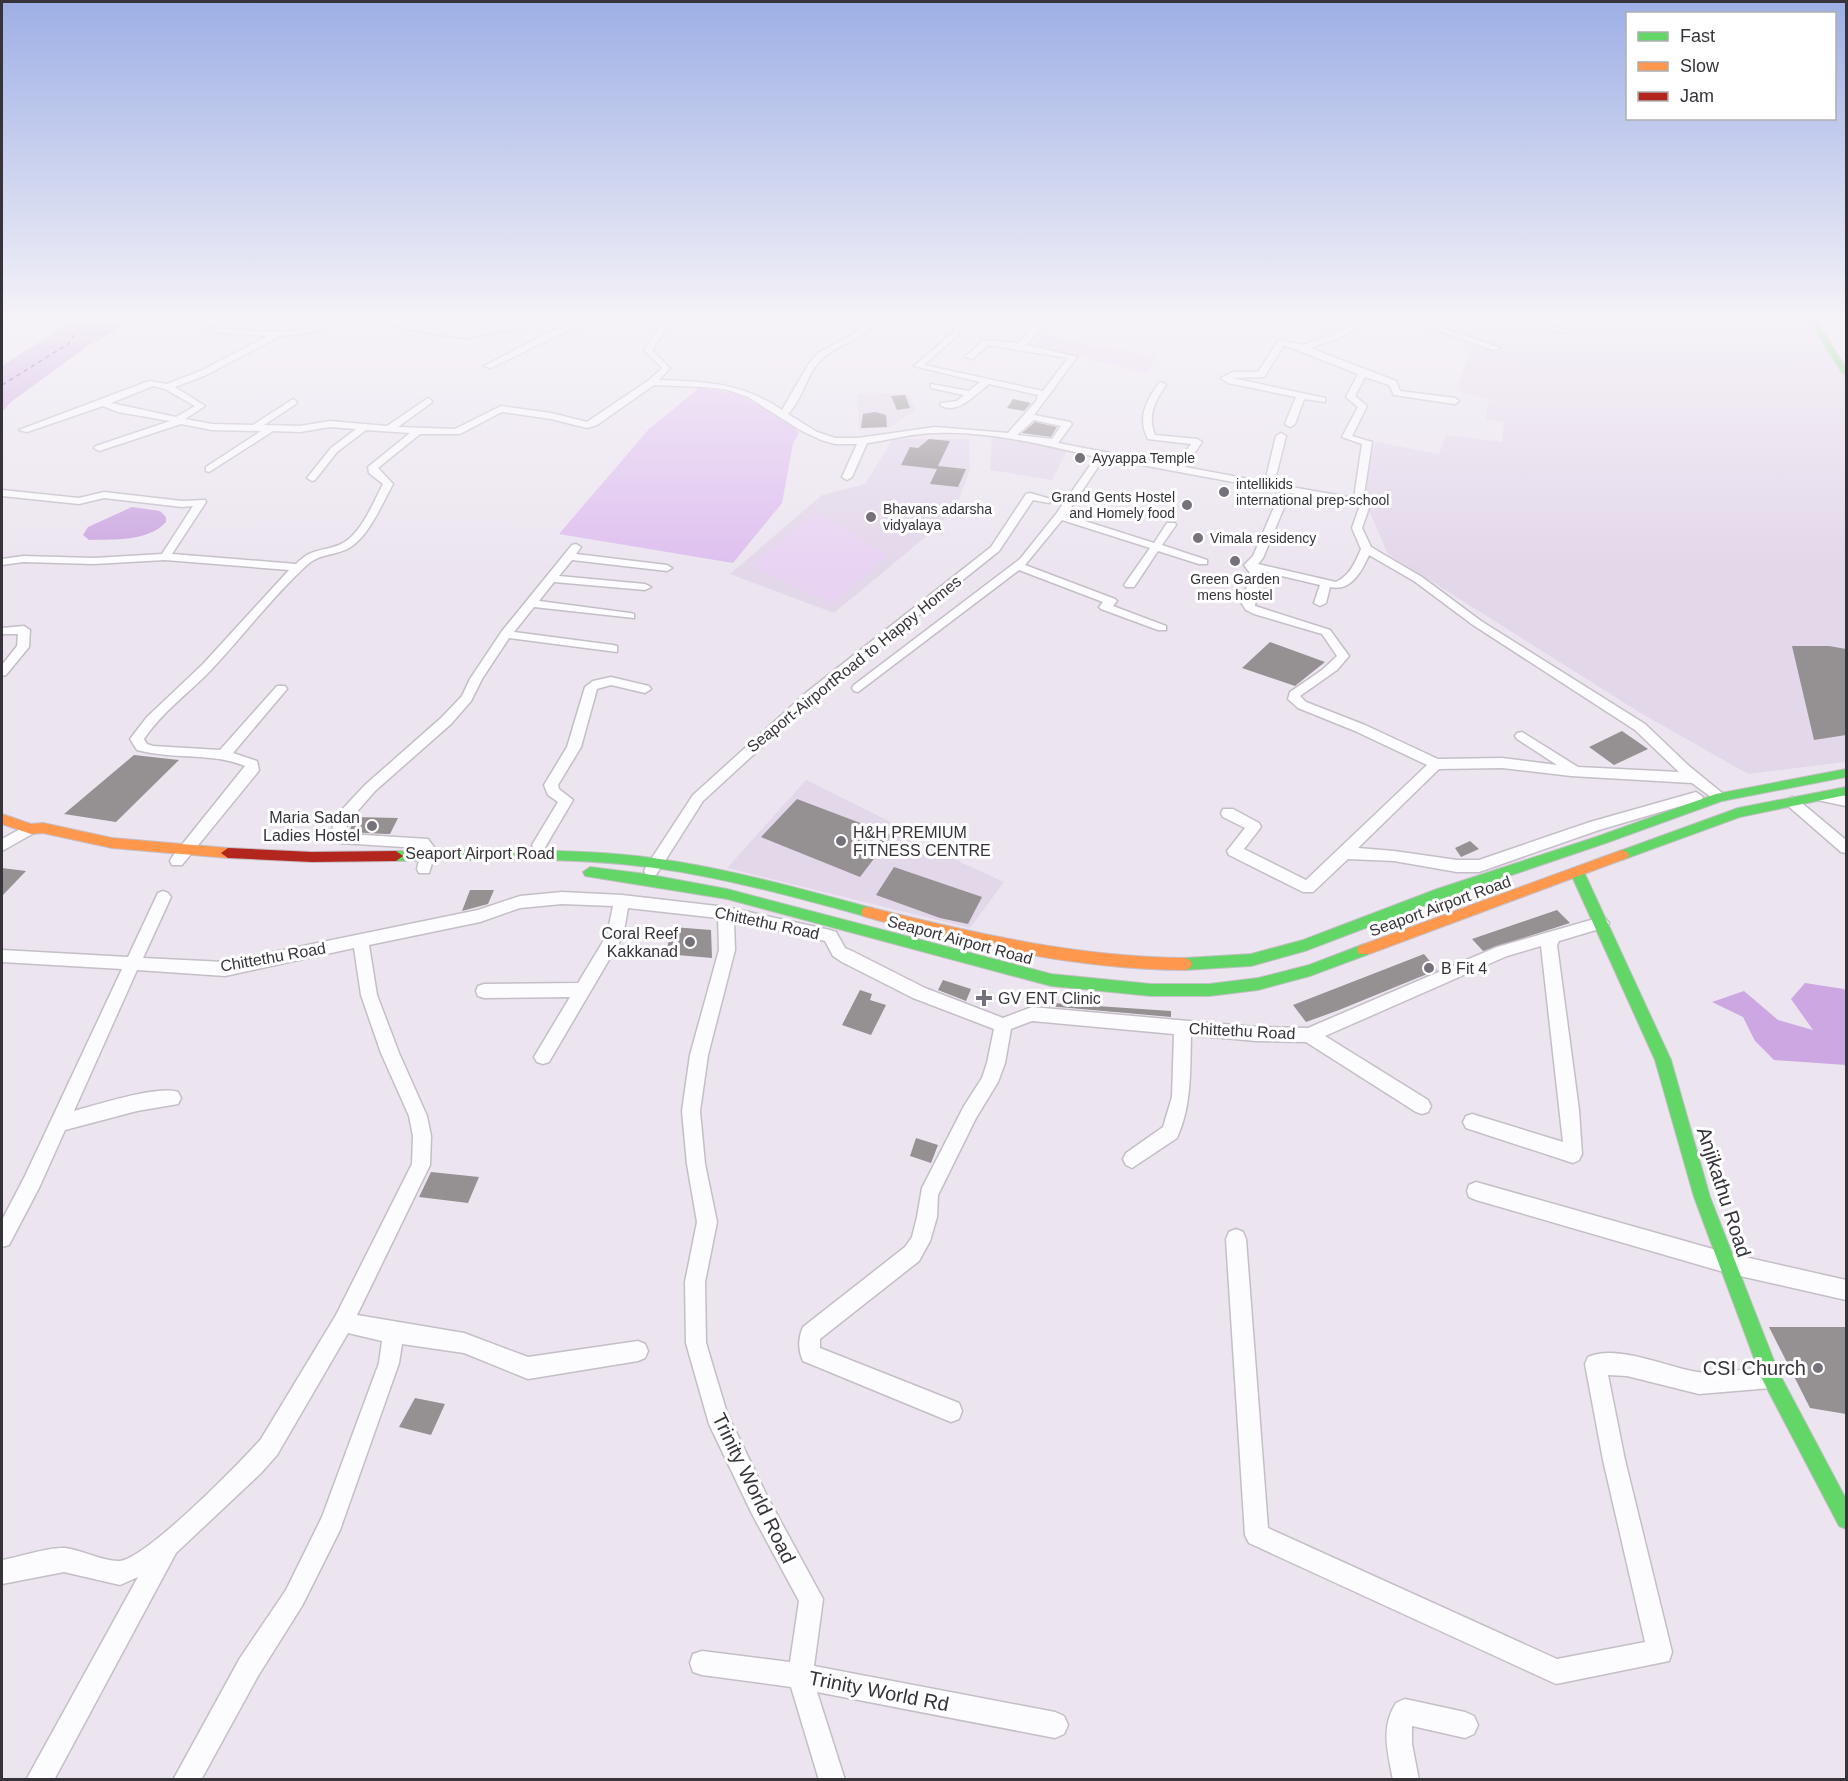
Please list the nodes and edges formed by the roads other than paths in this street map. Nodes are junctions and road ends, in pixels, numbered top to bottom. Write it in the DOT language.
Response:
graph roads {
  1 [pos="100,404"];
  2 [pos="106,404"];
  3 [pos="198,404"];
  4 [pos="290,404"];
  5 [pos="424,404"];
  6 [pos="622,404"];
  7 [pos="764,404"];
  8 [pos="791,404"];
  9 [pos="951,404"];
  10 [pos="1037,404"];
  11 [pos="1148,404"];
  12 [pos="1298,404"];
  13 [pos="1360,404"];
  14 [pos="944,405"];
  15 [pos="783,414"];
  16 [pos="178,421"];
  17 [pos="1290,424"];
  18 [pos="257,426"];
  19 [pos="365,426"];
  20 [pos="273,427"];
  21 [pos="390,428"];
  22 [pos="24,430"];
  23 [pos="418,431"];
  24 [pos="1015,436"];
  25 [pos="1281,436"];
  26 [pos="864,439"];
  27 [pos="99,448"];
  28 [pos="1102,455"];
  29 [pos="208,469"];
  30 [pos="1178,471"];
  31 [pos="847,477"];
  32 [pos="312,478"];
  33 [pos="1269,485"];
  34 [pos="1287,488"];
  35 [pos="2,494"];
  36 [pos="1049,500"];
  37 [pos="1358,502"];
  38 [pos="1064,511"];
  39 [pos="1171,525"];
  40 [pos="1155,546"];
  41 [pos="1366,549"];
  42 [pos="165,557"];
  43 [pos="2,562"];
  44 [pos="1203,562"];
  45 [pos="1249,565"];
  46 [pos="1017,566"];
  47 [pos="298,567"];
  48 [pos="667,568"];
  49 [pos="550,578"];
  50 [pos="1130,585"];
  51 [pos="1325,585"];
  52 [pos="645,587"];
  53 [pos="1258,595"];
  54 [pos="530,603"];
  55 [pos="1320,603"];
  56 [pos="630,616"];
  57 [pos="1162,628"];
  58 [pos="2,631"];
  59 [pos="506,634"];
  60 [pos="613,649"];
  61 [pos="2,672"];
  62 [pos="858,688"];
  63 [pos="281,689"];
  64 [pos="645,689"];
  65 [pos="1522,736"];
  66 [pos="223,756"];
  67 [pos="1436,765"];
  68 [pos="1575,771"];
  69 [pos="1846,773"];
  70 [pos="1694,778"];
  71 [pos="1846,791"];
  72 [pos="1717,794"];
  73 [pos="1820,796"];
  74 [pos="1846,801"];
  75 [pos="1792,802"];
  76 [pos="1228,813"];
  77 [pos="5,824"];
  78 [pos="34,832"];
  79 [pos="539,845"];
  80 [pos="2,846"];
  81 [pos="1846,848"];
  82 [pos="1345,853"];
  83 [pos="181,856"];
  84 [pos="426,863"];
  85 [pos="655,863"];
  86 [pos="471,869"];
  87 [pos="548,869"];
  88 [pos="1577,872"];
  89 [pos="646,879"];
  90 [pos="164,897"];
  91 [pos="622,901"];
  92 [pos="847,907"];
  93 [pos="726,913"];
  94 [pos="1601,923"];
  95 [pos="833,930"];
  96 [pos="1554,936"];
  97 [pos="361,941"];
  98 [pos="2,956"];
  99 [pos="135,963"];
  100 [pos="584,990"];
  101 [pos="484,991"];
  102 [pos="1003,1025"];
  103 [pos="1183,1028"];
  104 [pos="1309,1035"];
  105 [pos="543,1058"];
  106 [pos="172,1098"];
  107 [pos="1422,1106"];
  108 [pos="1472,1122"];
  109 [pos="59,1124"];
  110 [pos="1132,1159"];
  111 [pos="1476,1191"];
  112 [pos="2,1239"];
  113 [pos="1236,1239"];
  114 [pos="1727,1263"];
  115 [pos="1846,1290"];
  116 [pos="343,1322"];
  117 [pos="394,1333"];
  118 [pos="638,1351"];
  119 [pos="1771,1377"];
  120 [pos="951,1410"];
  121 [pos="1846,1519"];
  122 [pos="168,1544"];
  123 [pos="2,1572"];
  124 [pos="702,1663"];
  125 [pos="800,1676"];
  126 [pos="1055,1725"];
  127 [pos="1465,1725"];
  128 [pos="39,1779"];
  129 [pos="186,1779"];
  130 [pos="832,1779"];
  131 [pos="1406,1779"];
  1 -- 22 [label="street"];
  2 -- 16 [label="street"];
  3 -- 16 [label="street"];
  4 -- 18 [label="street"];
  5 -- 21 [label="street"];
  6 -- 23 [label="street"];
  7 -- 15 [label="street"];
  8 -- 15 [label="street"];
  9 -- 14 [label="street"];
  10 -- 24 [label="street"];
  11 -- 30 [label="street"];
  12 -- 17 [label="street"];
  13 -- 37 [label="street"];
  15 -- 26 [label="street"];
  16 -- 18 [label="street"];
  16 -- 27 [label="street"];
  18 -- 20 [label="street"];
  19 -- 20 [label="street"];
  19 -- 21 [label="street"];
  19 -- 32 [label="street"];
  20 -- 29 [label="street"];
  21 -- 23 [label="street"];
  23 -- 47 [label="street"];
  24 -- 26 [label="street"];
  24 -- 28 [label="street"];
  25 -- 33 [label="street"];
  26 -- 31 [label="street"];
  28 -- 30 [label="street"];
  28 -- 38 [label="street"];
  30 -- 33 [label="street"];
  33 -- 34 [label="street"];
  34 -- 37 [label="street"];
  34 -- 45 [label="street"];
  35 -- 42 [label="street"];
  36 -- 85 [label="street, Seaport-AirportRoad to Happy Homes"];
  37 -- 41 [label="street"];
  38 -- 40 [label="street"];
  38 -- 46 [label="street"];
  39 -- 40 [label="street"];
  40 -- 44 [label="street"];
  40 -- 50 [label="street"];
  41 -- 51 [label="street"];
  41 -- 70 [label="street"];
  42 -- 43 [label="street"];
  42 -- 47 [label="street"];
  45 -- 51 [label="street"];
  45 -- 67 [label="street"];
  46 -- 57 [label="street"];
  46 -- 62 [label="street"];
  47 -- 66 [label="street"];
  48 -- 49 [label="street"];
  49 -- 52 [label="street"];
  49 -- 54 [label="street"];
  51 -- 53 [label="street"];
  51 -- 55 [label="street"];
  54 -- 56 [label="street"];
  54 -- 59 [label="street"];
  58 -- 61 [label="street"];
  59 -- 60 [label="street"];
  59 -- 84 [label="street"];
  63 -- 66 [label="street"];
  64 -- 79 [label="street"];
  65 -- 68 [label="street"];
  66 -- 83 [label="street"];
  67 -- 68 [label="street"];
  67 -- 82 [label="street"];
  68 -- 70 [label="street"];
  69 -- 72 [label="main road"];
  70 -- 72 [label="street"];
  71 -- 73 [label="main road, Seaport Airport Road"];
  72 -- 82 [label="street"];
  72 -- 92 [label="main road"];
  73 -- 74 [label="street"];
  73 -- 75 [label="main road, Seaport Airport Road"];
  75 -- 81 [label="street"];
  75 -- 88 [label="main road, Seaport Airport Road"];
  76 -- 82 [label="street"];
  77 -- 78 [label="main road, Seaport Airport Road"];
  78 -- 80 [label="street"];
  78 -- 83 [label="main road, Seaport Airport Road"];
  83 -- 84 [label="main road, Seaport Airport Road"];
  84 -- 85 [label="main road"];
  84 -- 86 [label="main road, Seaport Airport Road"];
  85 -- 89 [label="street, Seaport-AirportRoad to Happy Homes"];
  85 -- 92 [label="main road"];
  87 -- 89 [label="main road, Seaport Airport Road"];
  88 -- 94 [label="main road, Anjikathu Road"];
  88 -- 95 [label="main road, Seaport Airport Road"];
  89 -- 95 [label="main road, Seaport Airport Road"];
  90 -- 99 [label="street"];
  91 -- 93 [label="street, Chittethu Road"];
  91 -- 97 [label="street, Chittethu Road"];
  91 -- 100 [label="street"];
  92 -- 95 [label="main road"];
  93 -- 95 [label="street, Chittethu Road"];
  93 -- 125 [label="street, Trinity World Road"];
  94 -- 96 [label="street, Chittethu Road"];
  94 -- 114 [label="main road, Anjikathu Road"];
  95 -- 102 [label="street, Chittethu Road"];
  96 -- 104 [label="street, Chittethu Road"];
  96 -- 108 [label="street"];
  97 -- 99 [label="street, Chittethu Road"];
  97 -- 116 [label="street"];
  98 -- 99 [label="street, Chittethu Road"];
  99 -- 109 [label="street"];
  100 -- 101 [label="street"];
  100 -- 105 [label="street"];
  102 -- 103 [label="street, Chittethu Road"];
  102 -- 120 [label="street"];
  103 -- 104 [label="street, Chittethu Road"];
  103 -- 110 [label="street"];
  104 -- 107 [label="street"];
  106 -- 109 [label="street"];
  109 -- 112 [label="street"];
  111 -- 114 [label="street"];
  113 -- 119 [label="street"];
  114 -- 115 [label="street"];
  114 -- 119 [label="main road, Anjikathu Road"];
  116 -- 117 [label="street"];
  116 -- 122 [label="street"];
  117 -- 118 [label="street"];
  117 -- 129 [label="street"];
  119 -- 121 [label="main road, Anjikathu Road"];
  122 -- 123 [label="street"];
  122 -- 128 [label="street"];
  124 -- 125 [label="street, Trinity World Rd"];
  125 -- 126 [label="street, Trinity World Rd"];
  125 -- 130 [label="street"];
  127 -- 131 [label="street"];
}
